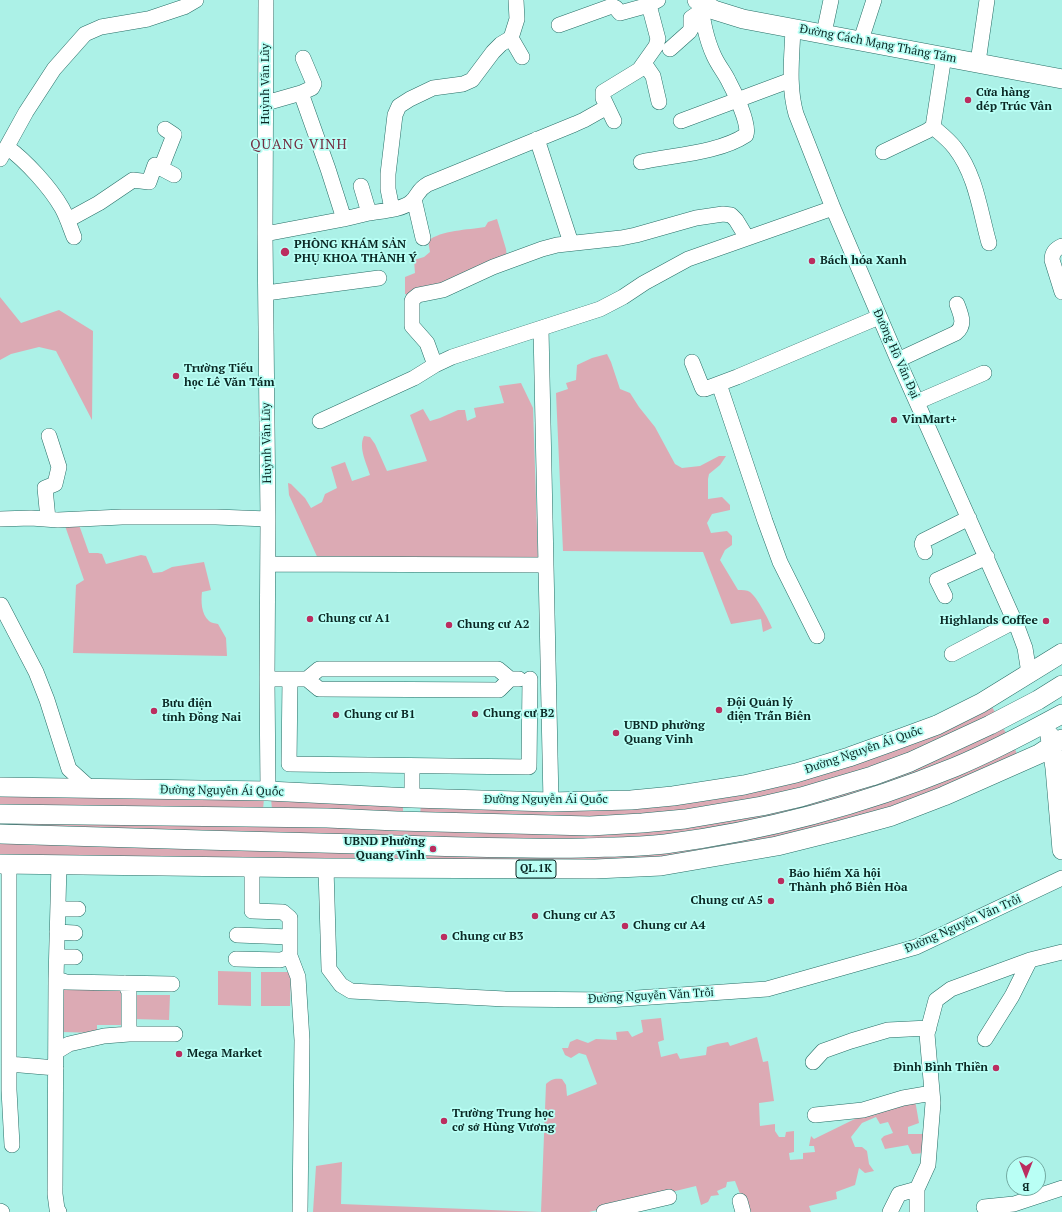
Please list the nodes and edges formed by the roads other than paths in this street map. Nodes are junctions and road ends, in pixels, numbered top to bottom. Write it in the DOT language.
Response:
graph roads {
  1 [pos="196,0"];
  2 [pos="266,0"];
  3 [pos="516,0"];
  4 [pos="831,0"];
  5 [pos="874,0"];
  6 [pos="987,0"];
  7 [pos="654,3"];
  8 [pos="699,4"];
  9 [pos="558,25"];
  10 [pos="793,28"];
  11 [pos="824,33"];
  12 [pos="511,38"];
  13 [pos="861,40"];
  14 [pos="670,49"];
  15 [pos="944,56"];
  16 [pos="522,57"];
  17 [pos="303,58"];
  18 [pos="978,62"];
  19 [pos="644,63"];
  20 [pos="1062,79"];
  21 [pos="791,80"];
  22 [pos="301,93"];
  23 [pos="737,100"];
  24 [pos="659,102"];
  25 [pos="266,104"];
  26 [pos="607,107"];
  27 [pos="614,121"];
  28 [pos="681,121"];
  29 [pos="933,127"];
  30 [pos="165,129"];
  31 [pos="537,139"];
  32 [pos="883,152"];
  33 [pos="3,153"];
  34 [pos="641,162"];
  35 [pos="160,168"];
  36 [pos="174,175"];
  37 [pos="361,186"];
  38 [pos="414,199"];
  39 [pos="833,208"];
  40 [pos="392,209"];
  41 [pos="369,213"];
  42 [pos="344,219"];
  43 [pos="68,220"];
  44 [pos="265,234"];
  45 [pos="74,237"];
  46 [pos="422,238"];
  47 [pos="747,238"];
  48 [pos="571,243"];
  49 [pos="989,243"];
  50 [pos="1062,246"];
  51 [pos="379,278"];
  52 [pos="1062,292"];
  53 [pos="266,293"];
  54 [pos="957,304"];
  55 [pos="879,317"];
  56 [pos="541,329"];
  57 [pos="898,360"];
  58 [pos="692,362"];
  59 [pos="435,365"];
  60 [pos="984,373"];
  61 [pos="718,384"];
  62 [pos="917,402"];
  63 [pos="320,421"];
  64 [pos="49,436"];
  65 [pos="970,518"];
  66 [pos="0,519"];
  67 [pos="48,519"];
  68 [pos="268,519"];
  69 [pos="925,552"];
  70 [pos="987,557"];
  71 [pos="268,564"];
  72 [pos="546,565"];
  73 [pos="945,596"];
  74 [pos="1,604"];
  75 [pos="1015,621"];
  76 [pos="817,636"];
  77 [pos="1062,653"];
  78 [pos="952,654"];
  79 [pos="1029,673"];
  80 [pos="530,678"];
  81 [pos="548,678"];
  82 [pos="267,679"];
  83 [pos="290,679"];
  84 [pos="307,679"];
  85 [pos="510,679"];
  86 [pos="1062,685"];
  87 [pos="1038,700"];
  88 [pos="1054,718"];
  89 [pos="1057,743"];
  90 [pos="412,766"];
  91 [pos="0,788"];
  92 [pos="90,788"];
  93 [pos="268,791"];
  94 [pos="412,798"];
  95 [pos="550,802"];
  96 [pos="0,814"];
  97 [pos="267,817"];
  98 [pos="412,821"];
  99 [pos="0,834"];
  100 [pos="1062,850"];
  101 [pos="5,864"];
  102 [pos="59,865"];
  103 [pos="252,867"];
  104 [pos="326,868"];
  105 [pos="1062,878"];
  106 [pos="58,909"];
  107 [pos="78,909"];
  108 [pos="57,932"];
  109 [pos="75,933"];
  110 [pos="237,935"];
  111 [pos="290,937"];
  112 [pos="1062,952"];
  113 [pos="290,956"];
  114 [pos="57,957"];
  115 [pos="75,957"];
  116 [pos="236,959"];
  117 [pos="1030,960"];
  118 [pos="56,979"];
  119 [pos="125,982"];
  120 [pos="172,984"];
  121 [pos="929,1028"];
  122 [pos="129,1034"];
  123 [pos="175,1034"];
  124 [pos="985,1039"];
  125 [pos="56,1052"];
  126 [pos="813,1062"];
  127 [pos="9,1064"];
  128 [pos="56,1068"];
  129 [pos="932,1093"];
  130 [pos="816,1115"];
  131 [pos="12,1145"];
  132 [pos="1062,1188"];
  133 [pos="918,1189"];
  134 [pos="662,1203"];
  135 [pos="984,1207"];
  136 [pos="59,1212"];
  137 [pos="300,1212"];
  138 [pos="604,1212"];
  139 [pos="890,1212"];
  140 [pos="917,1212"];
  1 -- 33 [label="street"];
  2 -- 25 [label="street, Huỳnh Văn Lũy"];
  3 -- 12 [label="street"];
  4 -- 11 [label="street"];
  5 -- 13 [label="street"];
  6 -- 18 [label="street"];
  7 -- 9 [label="street"];
  7 -- 19 [label="street"];
  8 -- 10 [label="main road, Đường Cách Mạng Tháng Tám"];
  8 -- 14 [label="street"];
  8 -- 23 [label="street"];
  10 -- 11 [label="main road, Đường Cách Mạng Tháng Tám"];
  10 -- 21 [label="street, Đường Hồ Văn Đại"];
  11 -- 13 [label="main road, Đường Cách Mạng Tháng Tám"];
  12 -- 16 [label="street"];
  12 -- 40 [label="street"];
  13 -- 15 [label="main road, Đường Cách Mạng Tháng Tám"];
  15 -- 18 [label="main road, Đường Cách Mạng Tháng Tám"];
  15 -- 29 [label="street"];
  17 -- 22 [label="street"];
  18 -- 20 [label="main road, Đường Cách Mạng Tháng Tám"];
  19 -- 24 [label="street"];
  19 -- 26 [label="street"];
  21 -- 23 [label="street"];
  21 -- 39 [label="street, Đường Hồ Văn Đại"];
  22 -- 25 [label="street"];
  22 -- 42 [label="street"];
  23 -- 28 [label="street"];
  23 -- 34 [label="street"];
  25 -- 44 [label="street, Huỳnh Văn Lũy"];
  26 -- 27 [label="street"];
  26 -- 31 [label="street"];
  29 -- 32 [label="street"];
  29 -- 49 [label="street"];
  30 -- 35 [label="street"];
  31 -- 38 [label="street"];
  31 -- 48 [label="street"];
  33 -- 43 [label="street"];
  35 -- 36 [label="street"];
  35 -- 43 [label="street"];
  37 -- 41 [label="street"];
  38 -- 40 [label="street"];
  38 -- 46 [label="street"];
  39 -- 47 [label="street"];
  39 -- 55 [label="street, Đường Hồ Văn Đại"];
  40 -- 41 [label="street"];
  41 -- 42 [label="street"];
  42 -- 44 [label="street"];
  43 -- 45 [label="street"];
  44 -- 53 [label="street, Huỳnh Văn Lũy"];
  47 -- 48 [label="street"];
  47 -- 56 [label="street"];
  48 -- 59 [label="street"];
  50 -- 52 [label="street"];
  51 -- 53 [label="street"];
  53 -- 68 [label="street, Huỳnh Văn Lũy"];
  54 -- 57 [label="street"];
  55 -- 57 [label="street, Đường Hồ Văn Đại"];
  55 -- 61 [label="street"];
  56 -- 59 [label="street"];
  56 -- 72 [label="street"];
  57 -- 62 [label="street, Đường Hồ Văn Đại"];
  58 -- 61 [label="street"];
  59 -- 63 [label="street"];
  60 -- 62 [label="street"];
  61 -- 76 [label="street"];
  62 -- 65 [label="street, Đường Hồ Văn Đại"];
  64 -- 67 [label="street"];
  65 -- 69 [label="street"];
  65 -- 70 [label="street, Đường Hồ Văn Đại"];
  66 -- 67 [label="street"];
  67 -- 68 [label="street"];
  68 -- 71 [label="street, Huỳnh Văn Lũy"];
  70 -- 73 [label="street"];
  70 -- 75 [label="street, Đường Hồ Văn Đại"];
  71 -- 72 [label="street"];
  71 -- 82 [label="street, Huỳnh Văn Lũy"];
  72 -- 81 [label="street"];
  74 -- 92 [label="street"];
  75 -- 78 [label="street"];
  75 -- 79 [label="street, Đường Hồ Văn Đại"];
  77 -- 79 [label="main road, Đường Nguyễn Ái Quốc"];
  79 -- 87 [label="main road"];
  79 -- 95 [label="main road, Đường Nguyễn Ái Quốc"];
  80 -- 81 [label="street"];
  80 -- 85 [label="street"];
  80 -- 90 [label="street"];
  81 -- 95 [label="street"];
  82 -- 83 [label="street"];
  82 -- 93 [label="street, Huỳnh Văn Lũy"];
  83 -- 84 [label="street"];
  83 -- 90 [label="street"];
  84 -- 85 [label="street"];
  84 -- 85 [label="street"];
  86 -- 87 [label="main road, Đường Nguyễn Ái Quốc"];
  87 -- 88 [label="main road"];
  87 -- 98 [label="main road, Đường Nguyễn Ái Quốc"];
  88 -- 89 [label="main road"];
  88 -- 99 [label="main road, QL.1K"];
  89 -- 100 [label="main road"];
  89 -- 104 [label="main road, QL.1K"];
  90 -- 94 [label="street"];
  91 -- 92 [label="main road, Đường Nguyễn Ái Quốc"];
  92 -- 93 [label="main road, Đường Nguyễn Ái Quốc"];
  93 -- 94 [label="main road, Đường Nguyễn Ái Quốc"];
  93 -- 97 [label="main road"];
  94 -- 95 [label="main road, Đường Nguyễn Ái Quốc"];
  94 -- 98 [label="main road"];
  96 -- 97 [label="main road, Đường Nguyễn Ái Quốc"];
  97 -- 98 [label="main road, Đường Nguyễn Ái Quốc"];
  101 -- 102 [label="main road, QL.1K"];
  101 -- 127 [label="street"];
  102 -- 103 [label="main road, QL.1K"];
  102 -- 106 [label="street"];
  103 -- 104 [label="main road, QL.1K"];
  103 -- 111 [label="street"];
  104 -- 105 [label="street, Đường Nguyễn Văn Trỗi"];
  106 -- 107 [label="street"];
  106 -- 108 [label="street"];
  108 -- 109 [label="street"];
  108 -- 114 [label="street"];
  110 -- 111 [label="street"];
  111 -- 113 [label="street"];
  112 -- 117 [label="street"];
  113 -- 116 [label="street"];
  113 -- 137 [label="street"];
  114 -- 115 [label="street"];
  114 -- 118 [label="street"];
  117 -- 121 [label="street"];
  117 -- 124 [label="street"];
  118 -- 119 [label="street"];
  118 -- 125 [label="street"];
  119 -- 120 [label="street"];
  119 -- 122 [label="street"];
  121 -- 126 [label="street"];
  121 -- 129 [label="street"];
  122 -- 123 [label="street"];
  122 -- 125 [label="street"];
  125 -- 128 [label="street"];
  127 -- 128 [label="street"];
  127 -- 131 [label="street"];
  128 -- 136 [label="street"];
  129 -- 130 [label="street"];
  129 -- 133 [label="street"];
  132 -- 135 [label="street"];
  133 -- 139 [label="street"];
  133 -- 140 [label="street"];
  134 -- 138 [label="street"];
}
